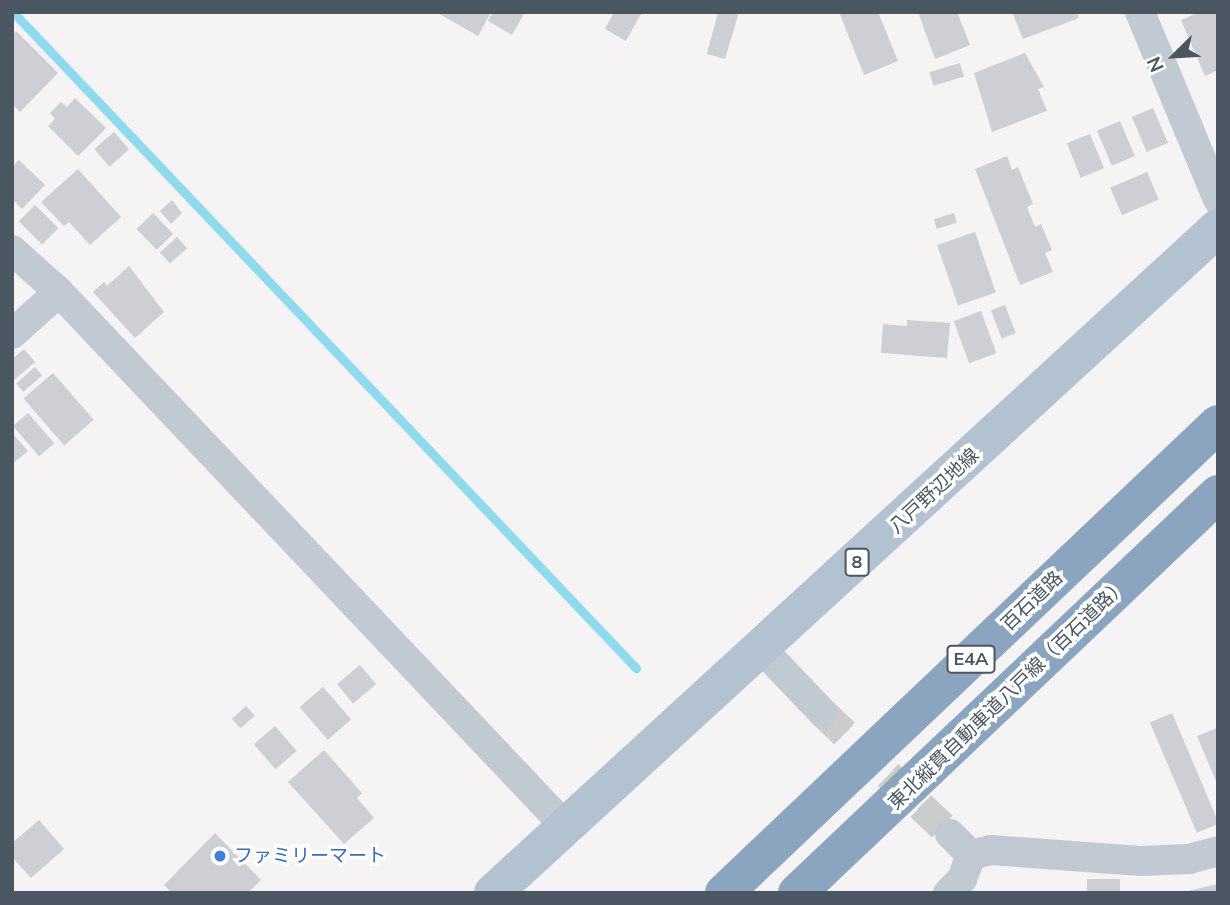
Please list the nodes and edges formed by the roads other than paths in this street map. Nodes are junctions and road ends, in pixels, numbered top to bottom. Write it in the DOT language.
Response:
graph roads {
  1 [pos="1140,12"];
  2 [pos="1218,199"];
  3 [pos="1218,228"];
  4 [pos="12,250"];
  5 [pos="59,292"];
  6 [pos="12,334"];
  7 [pos="1218,424"];
  8 [pos="1218,494"];
  9 [pos="761,649"];
  10 [pos="823,713"];
  11 [pos="566,827"];
  12 [pos="950,834"];
  13 [pos="1218,851"];
  14 [pos="971,855"];
  15 [pos="493,893"];
  16 [pos="724,893"];
  17 [pos="797,893"];
  18 [pos="948,893"];
  1 -- 2 [label="street"];
  3 -- 9 [label="main road, 八戸野辺地線 / 8"];
  4 -- 5 [label="street"];
  5 -- 6 [label="street"];
  5 -- 11 [label="street"];
  7 -- 16 [label="highway, 百石道路 / E4A"];
  8 -- 17 [label="highway, 東北縦貫自動車道八戸線（百石道路） / E4A"];
  9 -- 10 [label="street"];
  9 -- 11 [label="main road, 八戸野辺地線 / 8"];
  11 -- 15 [label="main road, 八戸野辺地線 / 8"];
  12 -- 14 [label="street"];
  13 -- 14 [label="street"];
  14 -- 18 [label="street"];
}
